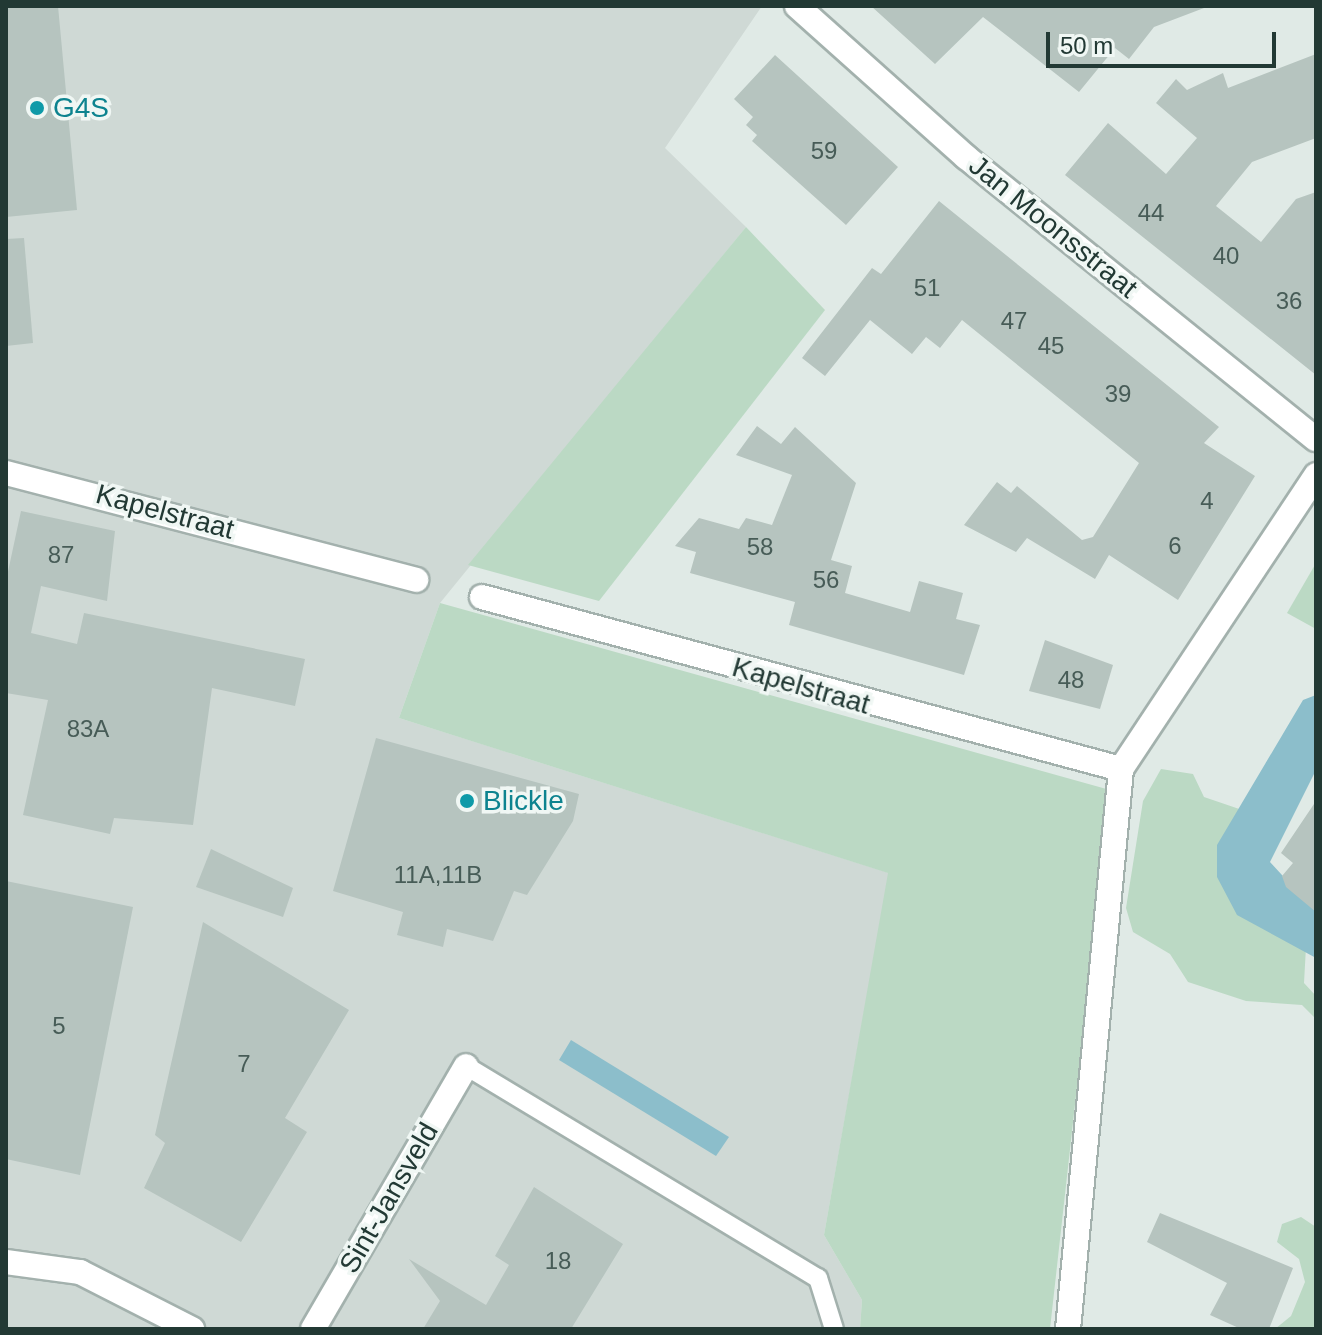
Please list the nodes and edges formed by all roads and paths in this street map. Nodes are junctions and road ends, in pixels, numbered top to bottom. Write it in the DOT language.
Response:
graph roads {
  1 [pos="797,6"];
  2 [pos="1316,439"];
  3 [pos="6,473"];
  4 [pos="1316,475"];
  5 [pos="416,580"];
  6 [pos="482,597"];
  7 [pos="1121,769"];
  8 [pos="466,1066"];
  9 [pos="6,1262"];
  10 [pos="192,1329"];
  11 [pos="313,1329"];
  12 [pos="834,1329"];
  13 [pos="1068,1329"];
  1 -- 2 [label="street, Jan Moonsstraat"];
  3 -- 5 [label="street, Kapelstraat"];
  4 -- 7 [label="street"];
  6 -- 7 [label="street, Kapelstraat"];
  7 -- 13 [label="street"];
  8 -- 11 [label="street, Sint-Jansveld"];
  8 -- 12 [label="lane"];
  9 -- 10 [label="street"];
}
